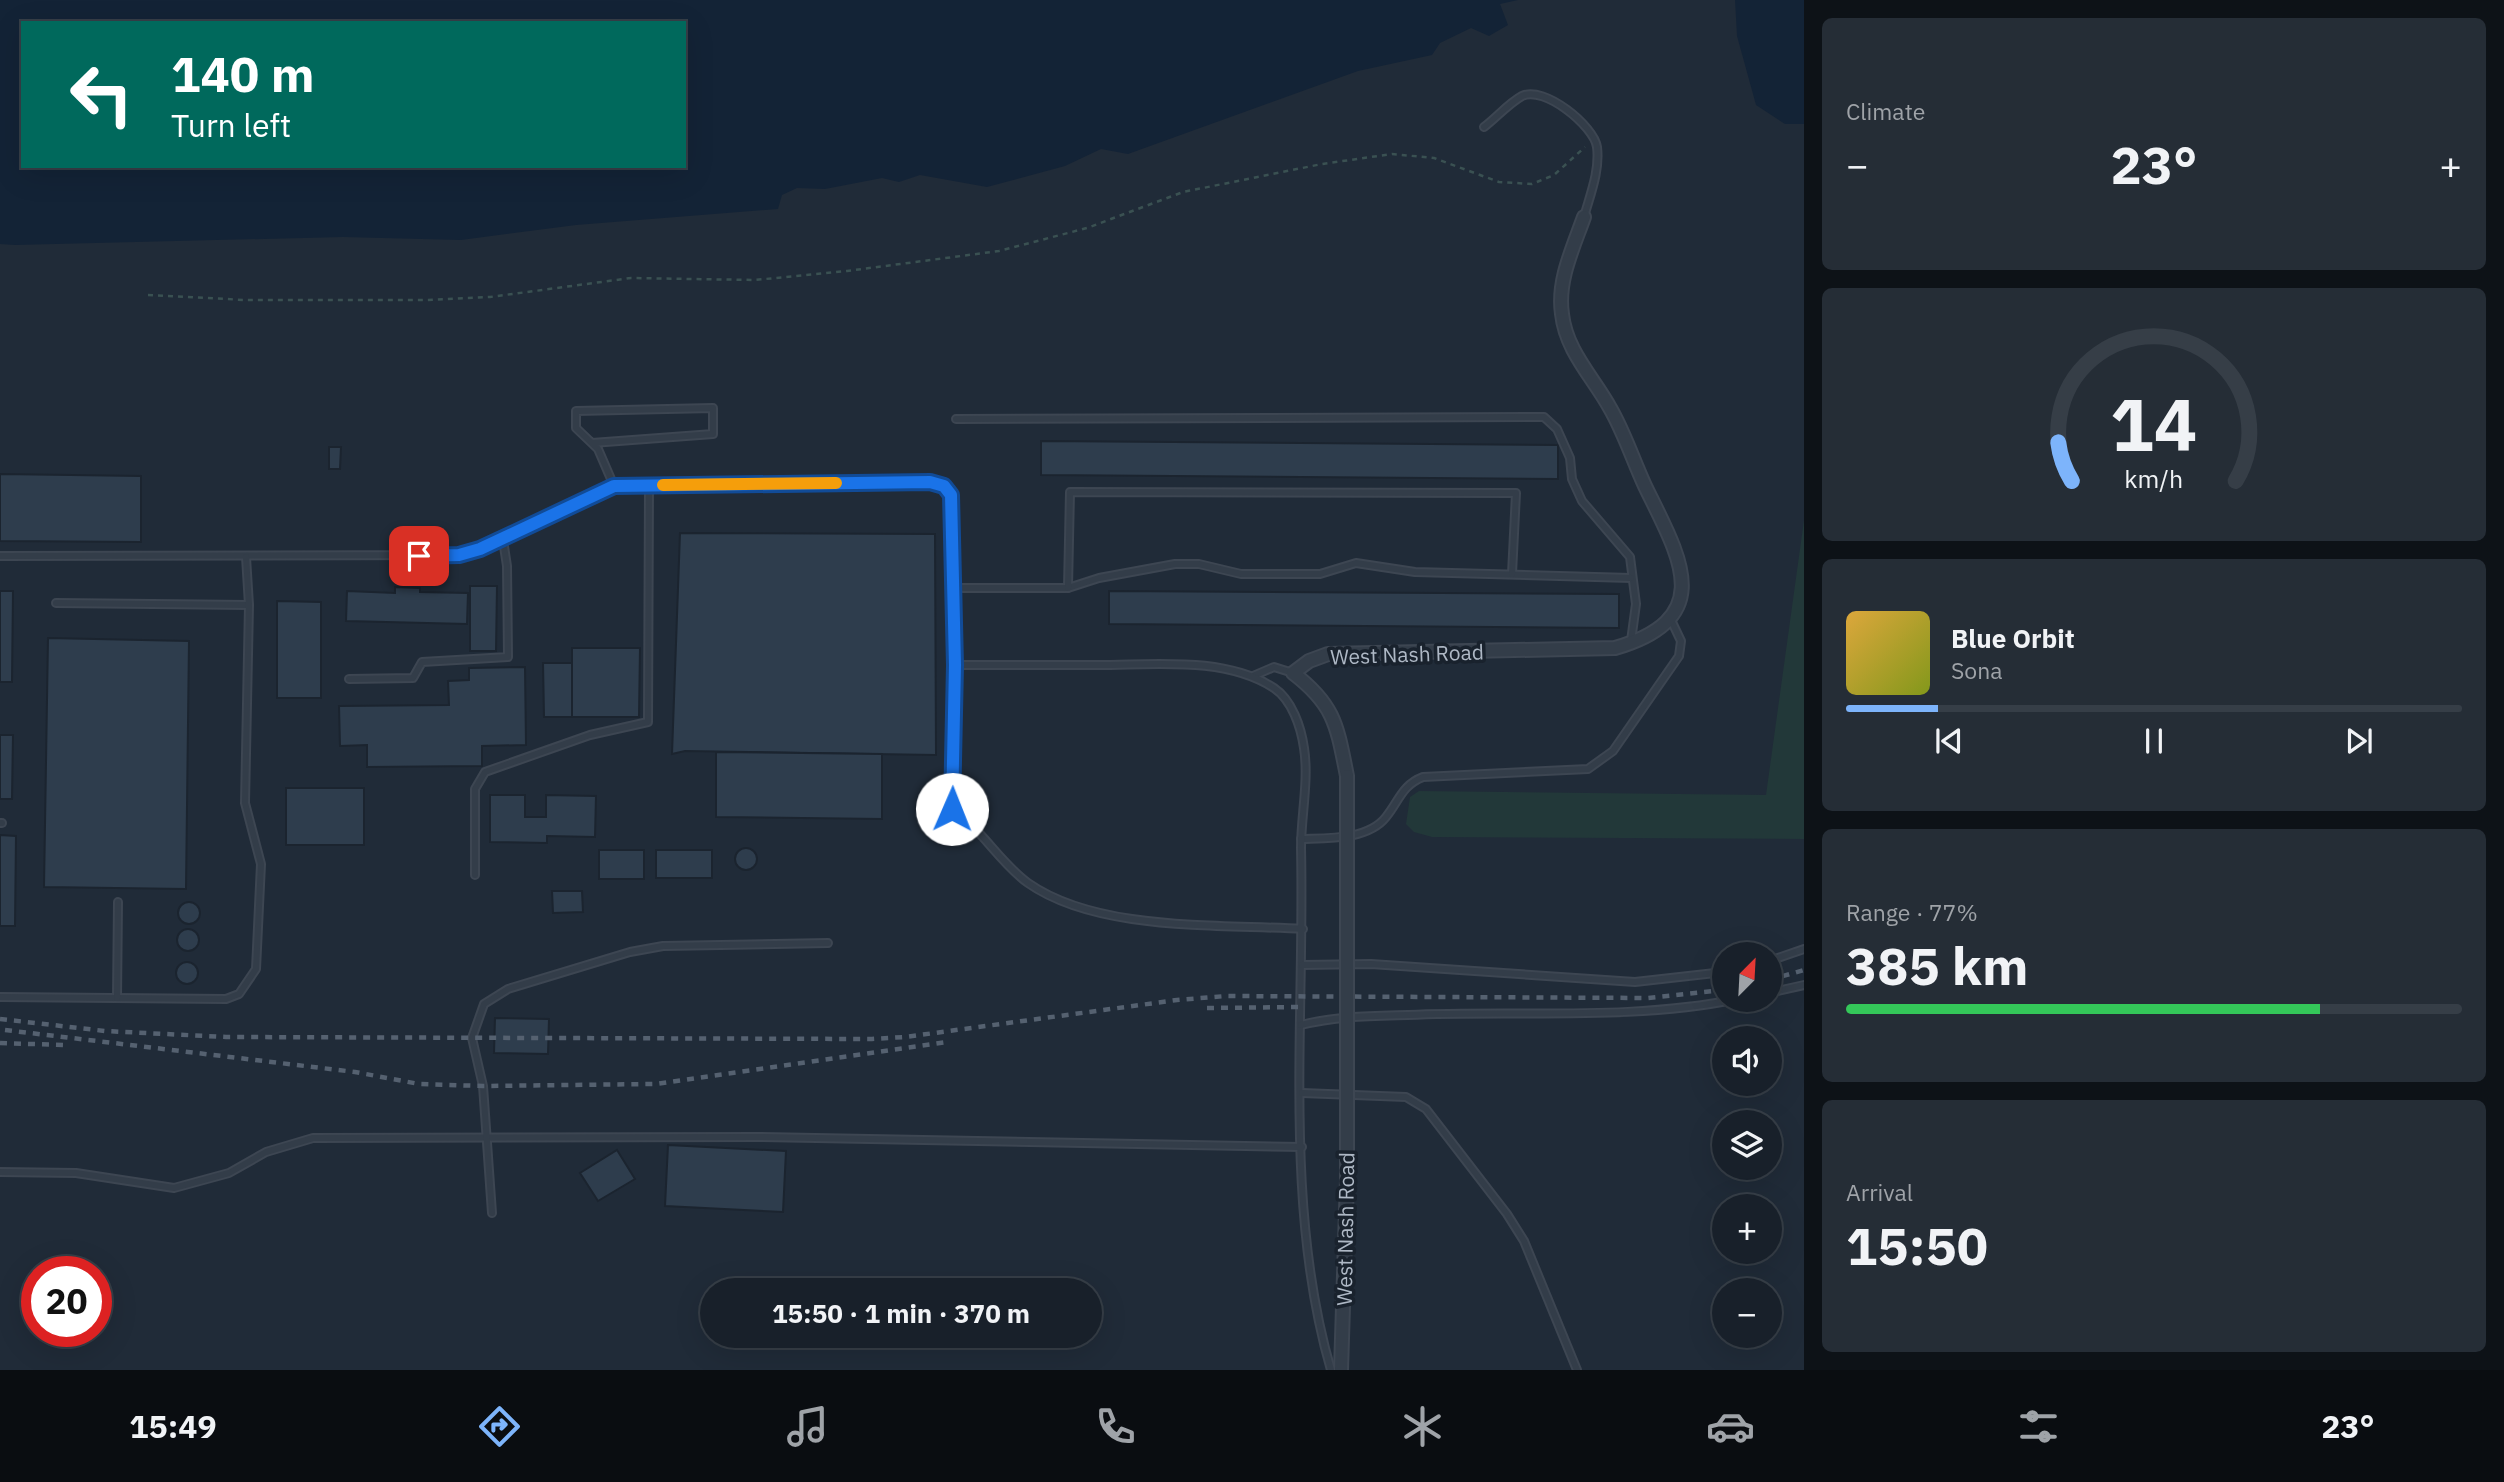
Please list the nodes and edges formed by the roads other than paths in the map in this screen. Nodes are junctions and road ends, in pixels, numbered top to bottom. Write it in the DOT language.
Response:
graph roads {
  1 [pos="1484,127"];
  2 [pos="1584,217"];
  3 [pos="956,419"];
  4 [pos="592,443"];
  5 [pos="649,485"];
  6 [pos="614,486"];
  7 [pos="503,540"];
  8 [pos="0,556"];
  9 [pos="246,557"];
  10 [pos="1512,574"];
  11 [pos="1630,578"];
  12 [pos="1068,587"];
  13 [pos="953,588"];
  14 [pos="56,603"];
  15 [pos="249,605"];
  16 [pos="1671,620"];
  17 [pos="1630,643"];
  18 [pos="955,665"];
  19 [pos="1293,673"];
  20 [pos="1253,676"];
  21 [pos="349,679"];
  22 [pos="1301,839"];
  23 [pos="475,875"];
  24 [pos="118,902"];
  25 [pos="1303,929"];
  26 [pos="828,943"];
  27 [pos="1804,949"];
  28 [pos="1782,957"];
  29 [pos="1302,965"];
  30 [pos="1712,973"];
  31 [pos="1804,985"];
  32 [pos="1782,990"];
  33 [pos="0,997"];
  34 [pos="117,998"];
  35 [pos="1712,1003"];
  36 [pos="1301,1025"];
  37 [pos="1302,1093"];
  38 [pos="488,1139"];
  39 [pos="1301,1147"];
  40 [pos="0,1172"];
  41 [pos="492,1213"];
  42 [pos="1331,1370"];
  43 [pos="1342,1370"];
  44 [pos="1577,1370"];
  1 -- 2 [label="lane"];
  2 -- 16 [label="street"];
  3 -- 11 [label="lane"];
  4 -- 4 [label="lane"];
  4 -- 6 [label="lane"];
  5 -- 6 [label="lane"];
  5 -- 13 [label="lane"];
  5 -- 23 [label="lane"];
  6 -- 7 [label="lane"];
  7 -- 9 [label="lane"];
  7 -- 21 [label="lane"];
  8 -- 9 [label="lane"];
  9 -- 15 [label="lane"];
  10 -- 11 [label="lane"];
  10 -- 12 [label="lane"];
  10 -- 12 [label="lane"];
  11 -- 17 [label="lane"];
  12 -- 13 [label="lane"];
  13 -- 18 [label="lane"];
  14 -- 15 [label="lane"];
  15 -- 34 [label="lane"];
  16 -- 17 [label="street, West Nash Road"];
  16 -- 22 [label="lane"];
  17 -- 19 [label="street, West Nash Road"];
  18 -- 20 [label="lane"];
  18 -- 25 [label="lane"];
  19 -- 20 [label="lane"];
  19 -- 43 [label="street, West Nash Road, bridge"];
  20 -- 22 [label="lane"];
  22 -- 25 [label="lane"];
  24 -- 34 [label="lane"];
  25 -- 29 [label="lane"];
  26 -- 38 [label="lane"];
  27 -- 28 [label="lane"];
  29 -- 30 [label="lane"];
  29 -- 36 [label="lane"];
  31 -- 32 [label="lane"];
  33 -- 34 [label="lane"];
  35 -- 36 [label="lane"];
  36 -- 37 [label="lane"];
  37 -- 39 [label="lane"];
  37 -- 44 [label="lane"];
  38 -- 39 [label="lane"];
  38 -- 40 [label="lane"];
  38 -- 41 [label="lane"];
  39 -- 42 [label="lane"];
}
